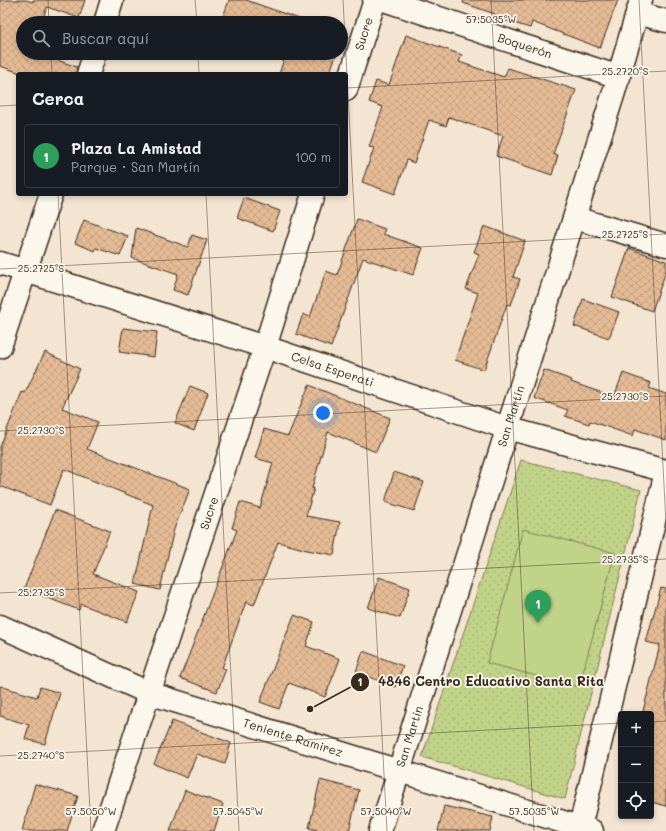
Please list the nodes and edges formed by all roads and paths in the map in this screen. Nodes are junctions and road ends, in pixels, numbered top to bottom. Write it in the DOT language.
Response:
graph roads {
  1 [pos="112,0"];
  2 [pos="375,0"];
  3 [pos="384,0"];
  4 [pos="639,7"];
  5 [pos="106,16"];
  6 [pos="666,21"];
  7 [pos="93,60"];
  8 [pos="89,72"];
  9 [pos="619,77"];
  10 [pos="348,84"];
  11 [pos="50,196"];
  12 [pos="312,196"];
  13 [pos="575,218"];
  14 [pos="666,246"];
  15 [pos="0,263"];
  16 [pos="26,271"];
  17 [pos="0,346"];
  18 [pos="265,347"];
  19 [pos="507,428"];
  20 [pos="666,471"];
  21 [pos="0,626"];
  22 [pos="149,694"];
  23 [pos="399,771"];
  24 [pos="584,830"];
  25 [pos="103,831"];
  26 [pos="380,831"];
  1 -- 5 [label="street"];
  2 -- 10 [label="street, Sucre"];
  3 -- 9 [label="street, Boquerón"];
  4 -- 6 [label="street"];
  4 -- 9 [label="street, San Martín"];
  7 -- 8 [label="street"];
  9 -- 13 [label="street, San Martín"];
  11 -- 16 [label="street"];
  12 -- 18 [label="street, Sucre"];
  13 -- 14 [label="street"];
  13 -- 19 [label="street, San Martín"];
  15 -- 16 [label="street, Celsa Esperati"];
  16 -- 17 [label="street"];
  16 -- 18 [label="street, Celsa Esperati"];
  18 -- 19 [label="street, Celsa Esperati"];
  18 -- 22 [label="street, Sucre"];
  19 -- 20 [label="street, Celsa Esperati"];
  19 -- 23 [label="street, San Martín"];
  20 -- 24 [label="street"];
  21 -- 22 [label="street, Teniente Ramirez"];
  22 -- 23 [label="street, Teniente Ramirez"];
  22 -- 25 [label="street, Sucre"];
  23 -- 24 [label="street, Teniente Ramirez"];
  23 -- 26 [label="street, San Martín"];
}
